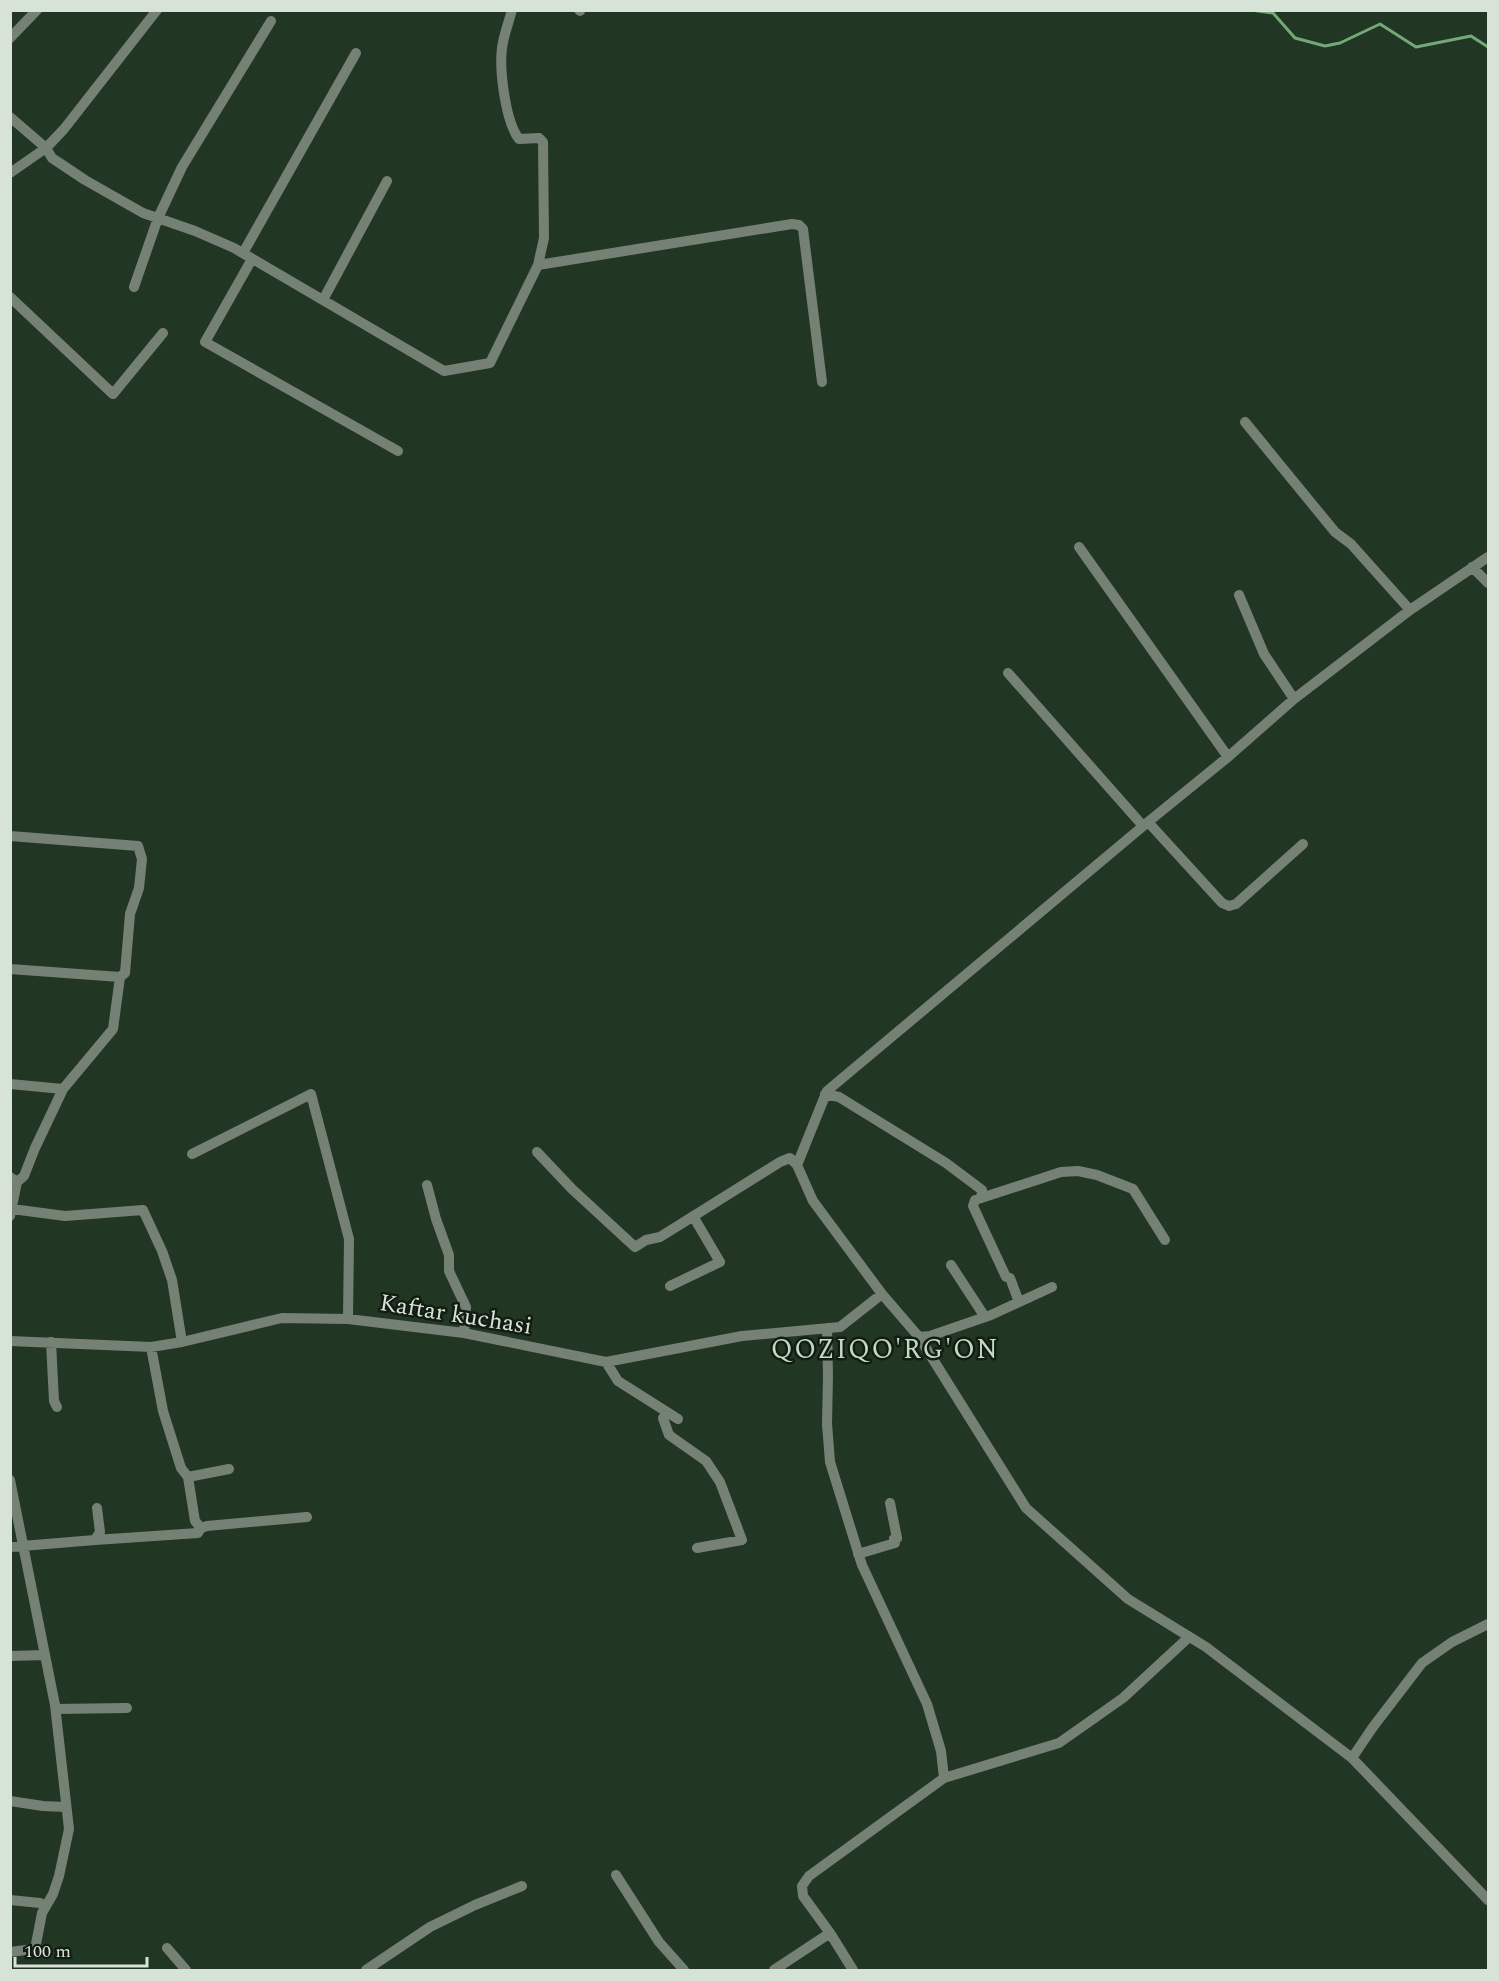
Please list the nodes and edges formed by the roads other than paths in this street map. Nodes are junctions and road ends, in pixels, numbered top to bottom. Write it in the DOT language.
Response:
graph roads {
  1 [pos="37,10"];
  2 [pos="157,10"];
  3 [pos="512,10"];
  4 [pos="271,21"];
  5 [pos="10,38"];
  6 [pos="356,53"];
  7 [pos="10,117"];
  8 [pos="46,148"];
  9 [pos="10,173"];
  10 [pos="387,181"];
  11 [pos="158,218"];
  12 [pos="248,256"];
  13 [pos="538,265"];
  14 [pos="134,287"];
  15 [pos="10,297"];
  16 [pos="322,300"];
  17 [pos="163,333"];
  18 [pos="822,382"];
  19 [pos="1245,422"];
  20 [pos="398,451"];
  21 [pos="1079,547"];
  22 [pos="1488,557"];
  23 [pos="1472,567"];
  24 [pos="1488,583"];
  25 [pos="1239,595"];
  26 [pos="1410,610"];
  27 [pos="1008,673"];
  28 [pos="1294,699"];
  29 [pos="1228,757"];
  30 [pos="1145,824"];
  31 [pos="10,836"];
  32 [pos="1304,844"];
  33 [pos="10,969"];
  34 [pos="120,977"];
  35 [pos="10,1084"];
  36 [pos="63,1089"];
  37 [pos="825,1094"];
  38 [pos="537,1152"];
  39 [pos="192,1155"];
  40 [pos="797,1165"];
  41 [pos="14,1180"];
  42 [pos="427,1185"];
  43 [pos="981,1198"];
  44 [pos="11,1212"];
  45 [pos="693,1216"];
  46 [pos="1165,1240"];
  47 [pos="951,1265"];
  48 [pos="670,1286"];
  49 [pos="1052,1287"];
  50 [pos="882,1294"];
  51 [pos="1019,1302"];
  52 [pos="986,1317"];
  53 [pos="348,1318"];
  54 [pos="826,1328"];
  55 [pos="464,1333"];
  56 [pos="920,1337"];
  57 [pos="10,1341"];
  58 [pos="51,1342"];
  59 [pos="182,1342"];
  60 [pos="151,1347"];
  61 [pos="606,1362"];
  62 [pos="57,1407"];
  63 [pos="667,1412"];
  64 [pos="678,1419"];
  65 [pos="229,1469"];
  66 [pos="188,1477"];
  67 [pos="10,1480"];
  68 [pos="890,1503"];
  69 [pos="97,1508"];
  70 [pos="308,1516"];
  71 [pos="201,1528"];
  72 [pos="95,1540"];
  73 [pos="22,1545"];
  74 [pos="10,1547"];
  75 [pos="697,1548"];
  76 [pos="858,1554"];
  77 [pos="1488,1623"];
  78 [pos="1189,1637"];
  79 [pos="45,1654"];
  80 [pos="10,1656"];
  81 [pos="128,1707"];
  82 [pos="56,1709"];
  83 [pos="1352,1758"];
  84 [pos="944,1778"];
  85 [pos="10,1801"];
  86 [pos="65,1807"];
  87 [pos="616,1875"];
  88 [pos="522,1886"];
  89 [pos="10,1900"];
  90 [pos="1488,1900"];
  91 [pos="45,1906"];
  92 [pos="830,1933"];
  93 [pos="167,1948"];
  94 [pos="10,1952"];
  95 [pos="186,1971"];
  96 [pos="366,1971"];
  97 [pos="684,1971"];
  98 [pos="774,1971"];
  99 [pos="853,1971"];
  1 -- 5 [label="street"];
  2 -- 8 [label="street"];
  3 -- 13 [label="street"];
  4 -- 11 [label="street"];
  6 -- 12 [label="street"];
  7 -- 8 [label="street"];
  8 -- 9 [label="street"];
  8 -- 11 [label="street"];
  10 -- 16 [label="street"];
  11 -- 12 [label="street"];
  11 -- 14 [label="street"];
  12 -- 16 [label="street"];
  12 -- 20 [label="street"];
  13 -- 16 [label="street"];
  13 -- 18 [label="street"];
  15 -- 17 [label="street"];
  19 -- 26 [label="street"];
  21 -- 29 [label="street"];
  22 -- 23 [label="street"];
  23 -- 24 [label="street"];
  23 -- 26 [label="street"];
  25 -- 28 [label="street"];
  26 -- 28 [label="street"];
  27 -- 30 [label="street"];
  28 -- 29 [label="street"];
  29 -- 30 [label="street"];
  30 -- 32 [label="street"];
  30 -- 37 [label="street"];
  31 -- 34 [label="street"];
  33 -- 34 [label="street"];
  34 -- 36 [label="street"];
  35 -- 36 [label="street"];
  36 -- 41 [label="street"];
  37 -- 40 [label="street"];
  37 -- 43 [label="street"];
  38 -- 45 [label="street"];
  39 -- 53 [label="street"];
  40 -- 45 [label="street"];
  40 -- 50 [label="street"];
  41 -- 44 [label="street"];
  42 -- 55 [label="street"];
  43 -- 46 [label="street"];
  43 -- 51 [label="street"];
  44 -- 59 [label="street"];
  45 -- 48 [label="street"];
  47 -- 52 [label="street"];
  49 -- 51 [label="street"];
  50 -- 54 [label="street, Kaftar kuchasi"];
  50 -- 56 [label="street"];
  51 -- 52 [label="street"];
  52 -- 56 [label="street"];
  53 -- 55 [label="street, Kaftar kuchasi"];
  53 -- 59 [label="street, Kaftar kuchasi"];
  54 -- 61 [label="street, Kaftar kuchasi"];
  54 -- 76 [label="street"];
  55 -- 61 [label="street, Kaftar kuchasi"];
  56 -- 78 [label="street"];
  57 -- 58 [label="street, Kaftar kuchasi"];
  58 -- 60 [label="street, Kaftar kuchasi"];
  58 -- 62 [label="street"];
  59 -- 60 [label="street, Kaftar kuchasi"];
  60 -- 66 [label="street"];
  61 -- 63 [label="street"];
  63 -- 64 [label="street"];
  63 -- 75 [label="street"];
  65 -- 66 [label="street"];
  66 -- 71 [label="street"];
  67 -- 73 [label="street"];
  68 -- 76 [label="street"];
  69 -- 72 [label="street"];
  70 -- 71 [label="street"];
  71 -- 72 [label="street"];
  72 -- 73 [label="street"];
  73 -- 74 [label="street"];
  73 -- 79 [label="street"];
  76 -- 84 [label="street"];
  77 -- 83 [label="street"];
  78 -- 83 [label="street"];
  78 -- 84 [label="street"];
  79 -- 80 [label="street"];
  79 -- 82 [label="street"];
  81 -- 82 [label="street"];
  82 -- 86 [label="street"];
  83 -- 90 [label="street"];
  84 -- 92 [label="street"];
  85 -- 86 [label="street"];
  86 -- 91 [label="street"];
  87 -- 97 [label="street"];
  88 -- 96 [label="street"];
  89 -- 91 [label="street"];
  91 -- 94 [label="street"];
  92 -- 98 [label="street"];
  92 -- 99 [label="street"];
  93 -- 95 [label="street"];
}
